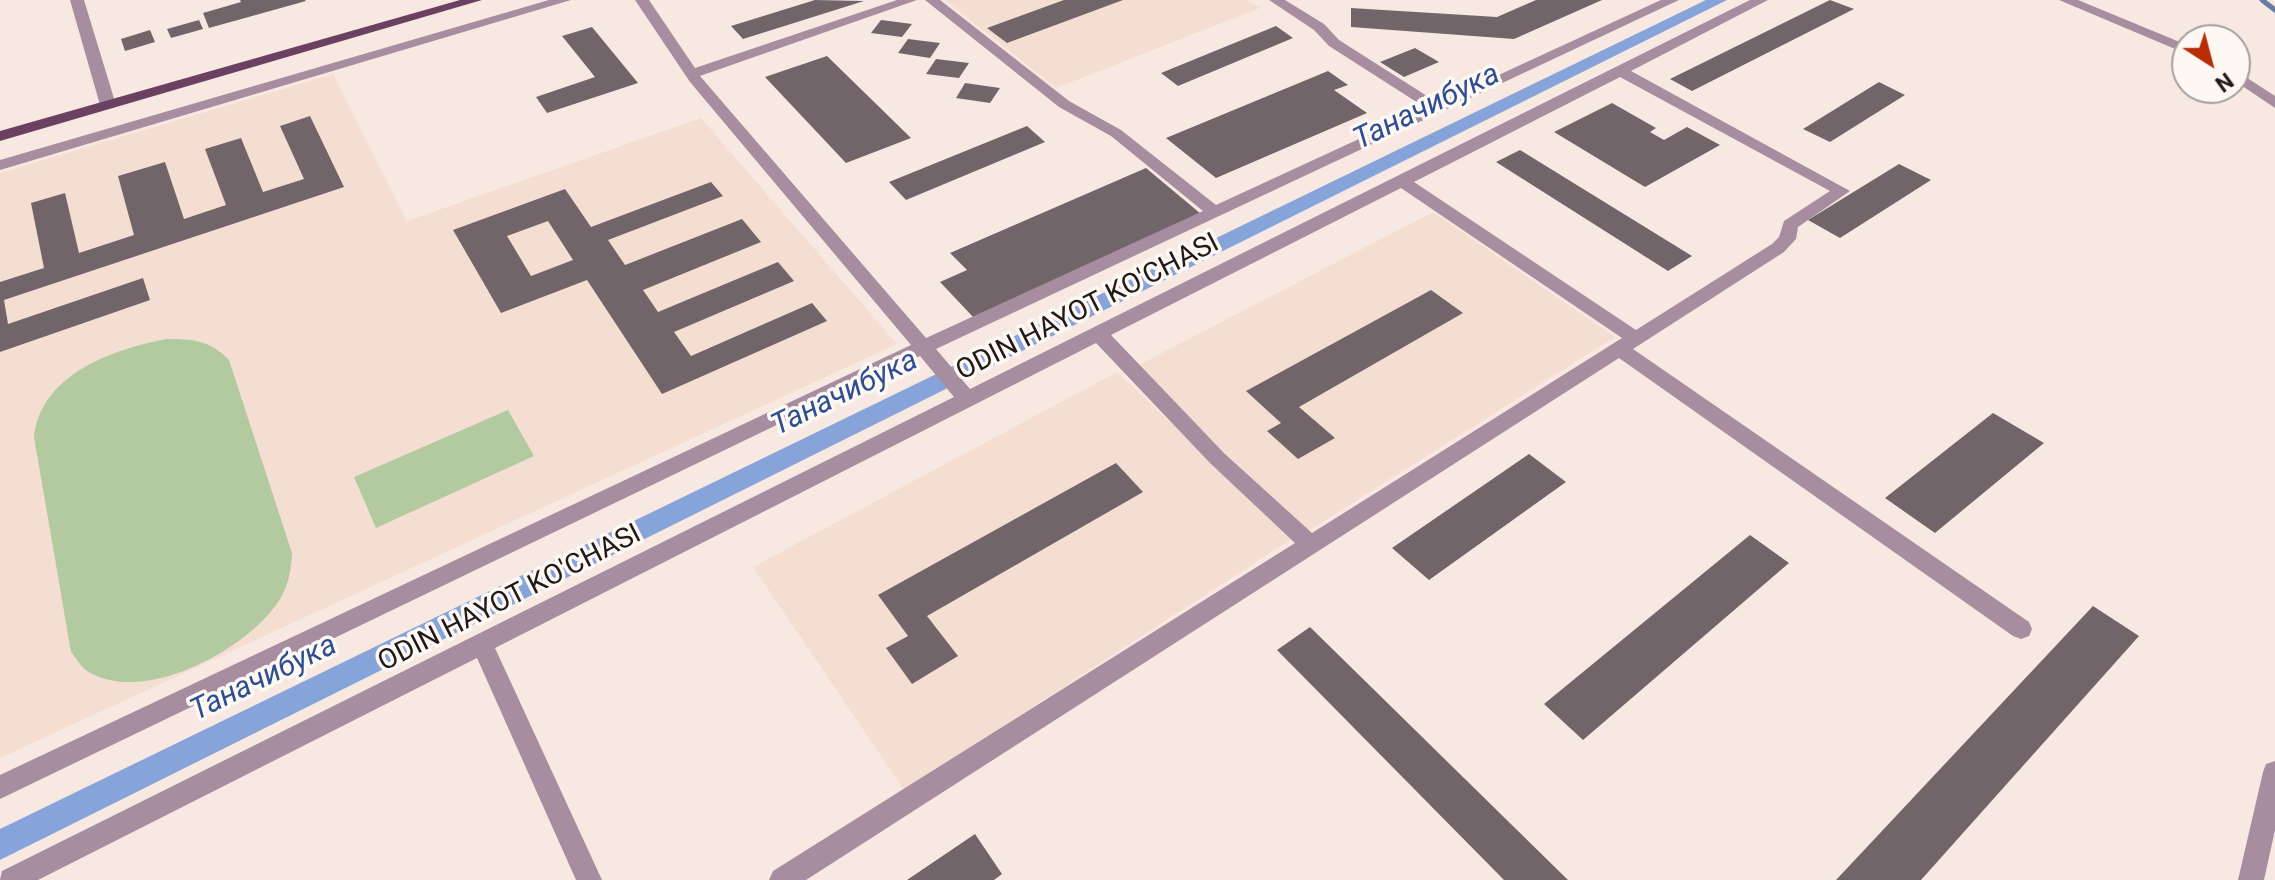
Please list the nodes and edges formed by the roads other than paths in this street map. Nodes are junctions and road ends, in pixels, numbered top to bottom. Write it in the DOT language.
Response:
graph roads {
  1 [pos="77,0"];
  2 [pos="475,0"];
  3 [pos="564,0"];
  4 [pos="642,0"];
  5 [pos="910,0"];
  6 [pos="932,0"];
  7 [pos="1276,0"];
  8 [pos="1672,0"];
  9 [pos="1761,0"];
  10 [pos="2066,0"];
  11 [pos="2171,43"];
  12 [pos="1620,71"];
  13 [pos="692,74"];
  14 [pos="2251,86"];
  15 [pos="2275,103"];
  16 [pos="108,105"];
  17 [pos="1437,109"];
  18 [pos="0,136"];
  19 [pos="0,165"];
  20 [pos="1402,181"];
  21 [pos="1216,213"];
  22 [pos="1099,334"];
  23 [pos="1627,343"];
  24 [pos="924,347"];
  25 [pos="966,397"];
  26 [pos="1308,547"];
  27 [pos="2021,629"];
  28 [pos="482,644"];
  29 [pos="2275,772"];
  30 [pos="0,787"];
  31 [pos="11,880"];
  32 [pos="589,880"];
  33 [pos="782,880"];
  34 [pos="2251,880"];
  1 -- 16 [label="street"];
  2 -- 16 [label="main road"];
  3 -- 19 [label="street"];
  4 -- 13 [label="street"];
  5 -- 13 [label="street"];
  6 -- 21 [label="street"];
  7 -- 17 [label="street"];
  8 -- 17 [label="street, ODIN HAYOT KO'CHASI"];
  9 -- 12 [label="street, ODIN HAYOT KO'CHASI"];
  10 -- 11 [label="street"];
  12 -- 20 [label="street, ODIN HAYOT KO'CHASI"];
  12 -- 23 [label="street"];
  13 -- 24 [label="street"];
  14 -- 15 [label="street"];
  16 -- 18 [label="main road"];
  17 -- 21 [label="street, ODIN HAYOT KO'CHASI"];
  20 -- 22 [label="street, ODIN HAYOT KO'CHASI"];
  20 -- 23 [label="street"];
  21 -- 24 [label="street, ODIN HAYOT KO'CHASI"];
  22 -- 25 [label="street, ODIN HAYOT KO'CHASI"];
  22 -- 26 [label="street"];
  23 -- 26 [label="street"];
  23 -- 27 [label="street"];
  24 -- 25 [label="street"];
  24 -- 30 [label="street, ODIN HAYOT KO'CHASI"];
  25 -- 28 [label="street, ODIN HAYOT KO'CHASI"];
  26 -- 33 [label="street"];
  28 -- 31 [label="street, ODIN HAYOT KO'CHASI"];
  28 -- 32 [label="street"];
  29 -- 34 [label="street"];
}
